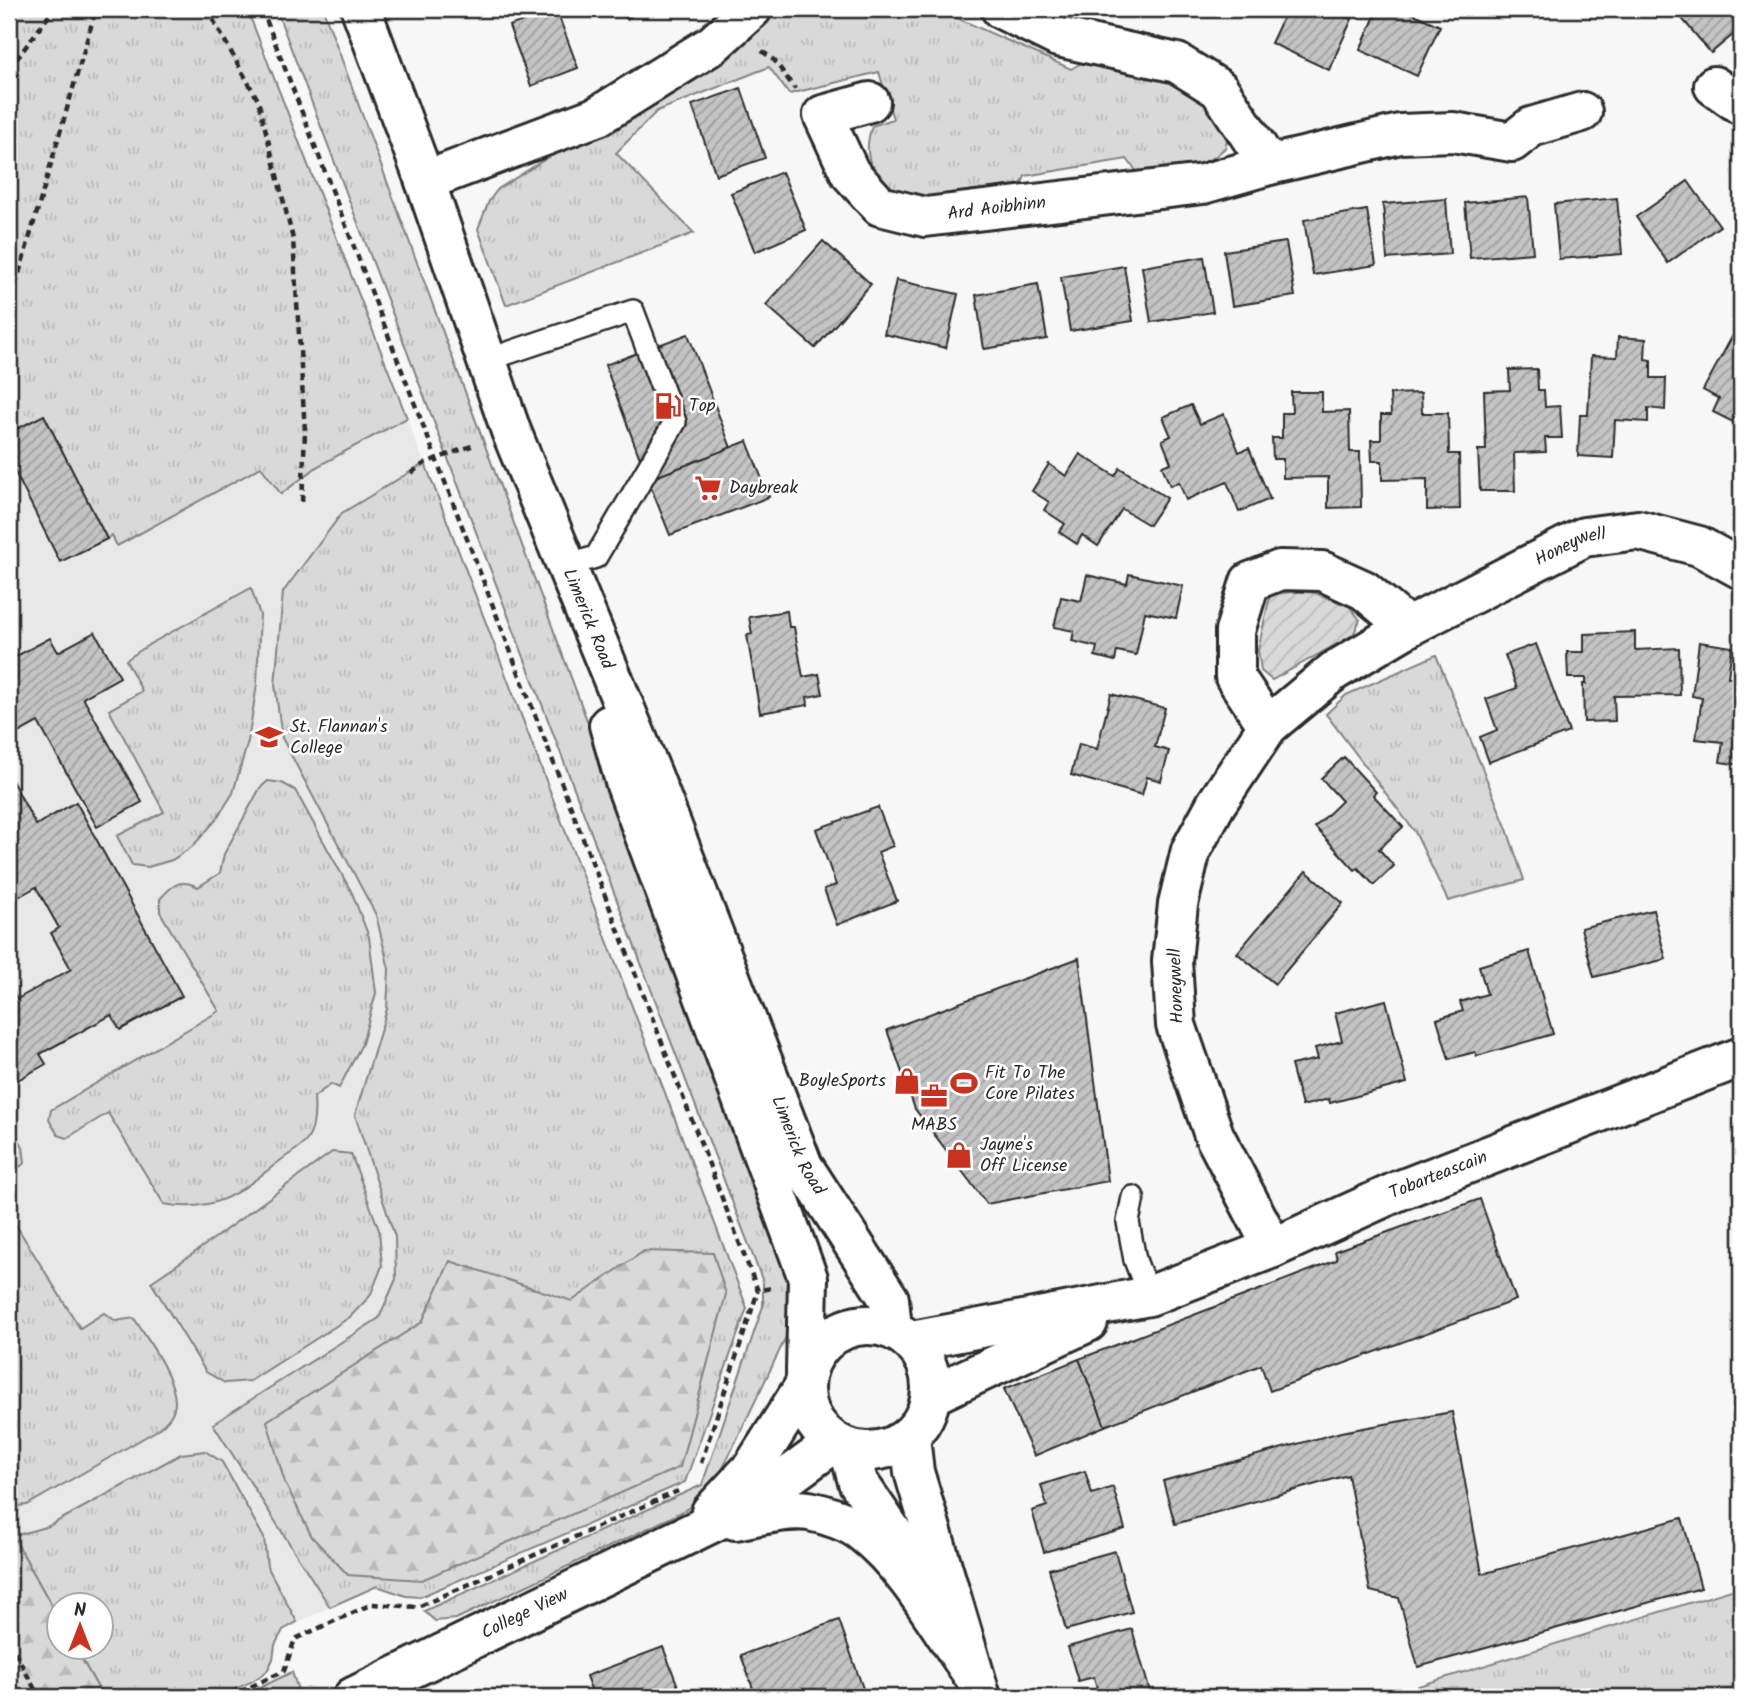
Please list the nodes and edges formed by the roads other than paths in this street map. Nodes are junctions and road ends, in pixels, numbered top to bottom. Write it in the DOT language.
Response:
graph roads {
  1 [pos="361,9"];
  2 [pos="752,9"];
  3 [pos="1001,9"];
  4 [pos="870,102"];
  5 [pos="1582,113"];
  6 [pos="1269,165"];
  7 [pos="425,181"];
  8 [pos="487,360"];
  9 [pos="565,566"];
  10 [pos="1741,569"];
  11 [pos="1408,627"];
  12 [pos="1268,726"];
  13 [pos="1741,1057"];
  14 [pos="1133,1197"];
  15 [pos="1273,1248"];
  16 [pos="1143,1298"];
  17 [pos="902,1335"];
  18 [pos="805,1380"];
  19 [pos="932,1395"];
  20 [pos="910,1437"];
  21 [pos="841,1446"];
  22 [pos="695,1529"];
  23 [pos="977,1686"];
  24 [pos="353,1697"];
  1 -- 7 [label="street"];
  2 -- 7 [label="street"];
  3 -- 6 [label="street"];
  4 -- 6 [label="street, Ard Aoibhinn"];
  5 -- 6 [label="street, Ard Aoibhinn"];
  7 -- 8 [label="street"];
  8 -- 9 [label="street"];
  8 -- 9 [label="lane"];
  9 -- 17 [label="street, Limerick Road"];
  9 -- 18 [label="street, Limerick Road"];
  10 -- 11 [label="street, Honeywell"];
  11 -- 12 [label="street, Honeywell"];
  11 -- 12 [label="street"];
  12 -- 15 [label="street, Honeywell"];
  13 -- 15 [label="street, Tobarteascain"];
  14 -- 16 [label="lane"];
  15 -- 16 [label="street, Tobarteascain"];
  16 -- 17 [label="street, Tobarteascain"];
  16 -- 19 [label="street, Tobarteascain"];
  17 -- 18 [label="street"];
  17 -- 19 [label="street"];
  18 -- 21 [label="street"];
  18 -- 22 [label="street, College View"];
  19 -- 20 [label="street"];
  20 -- 21 [label="street"];
  20 -- 23 [label="street"];
  21 -- 22 [label="street, College View"];
  21 -- 23 [label="street"];
  22 -- 23 [label="street, College View"];
  22 -- 24 [label="street, College View"];
}
